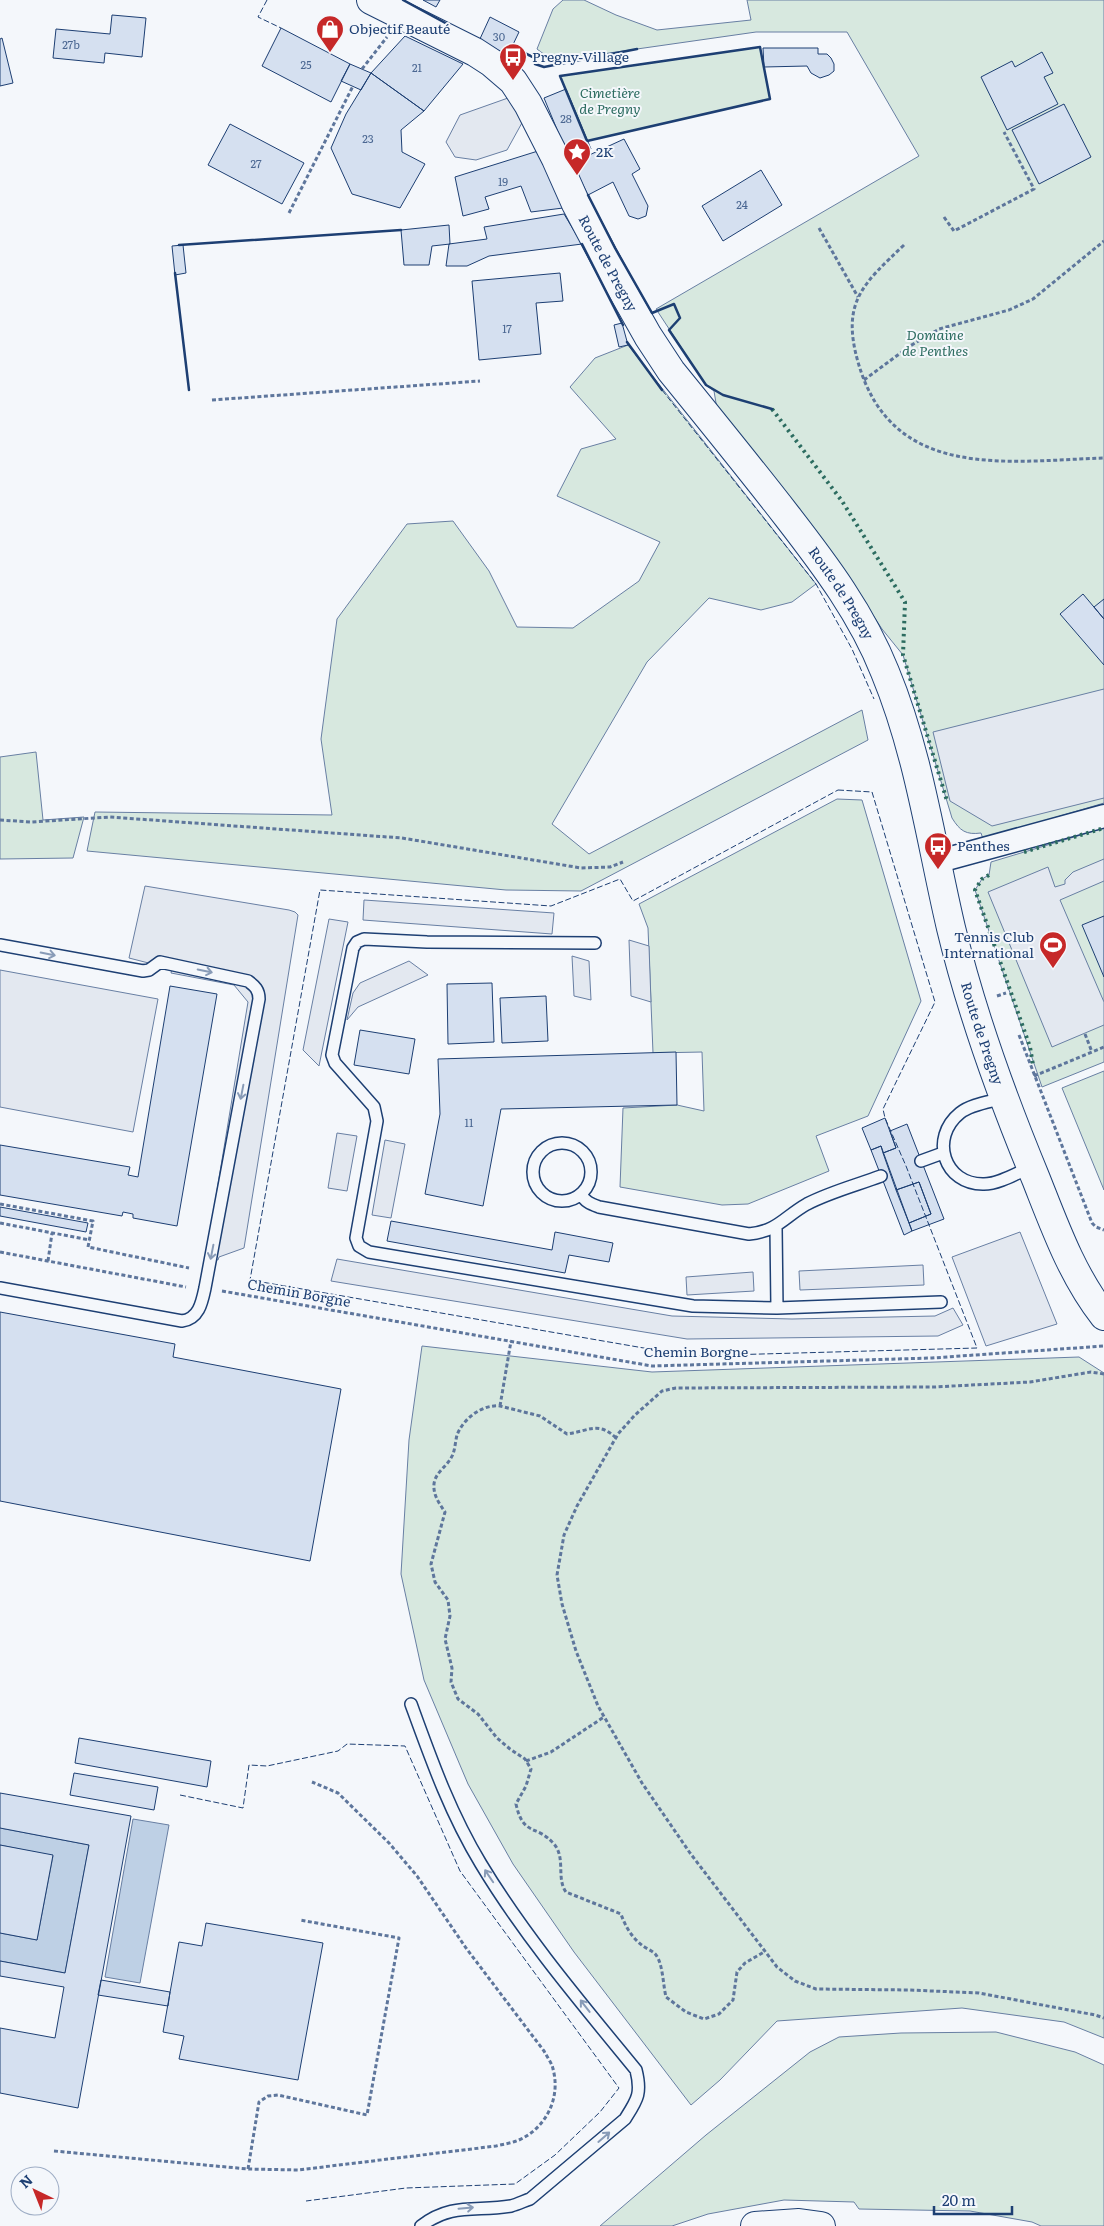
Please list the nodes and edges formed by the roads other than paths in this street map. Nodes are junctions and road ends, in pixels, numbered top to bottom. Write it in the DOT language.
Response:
graph roads {
  1 [pos="371,0"];
  2 [pos="1104,816"];
  3 [pos="936,862"];
  4 [pos="595,943"];
  5 [pos="0,945"];
  6 [pos="1004,1098"];
  7 [pos="943,1153"];
  8 [pos="921,1161"];
  9 [pos="1031,1168"];
  10 [pos="881,1176"];
  11 [pos="581,1194"];
  12 [pos="776,1227"];
  13 [pos="0,1288"];
  14 [pos="941,1302"];
  15 [pos="777,1308"];
  16 [pos="1104,1316"];
  17 [pos="411,1704"];
  18 [pos="421,2226"];
  19 [pos="755,2226"];
  20 [pos="820,2226"];
  1 -- 3 [label="street, Route de Pregny"];
  2 -- 3 [label="street"];
  3 -- 6 [label="street, Route de Pregny"];
  4 -- 15 [label="lane"];
  5 -- 13 [label="lane, one-way"];
  6 -- 7 [label="lane"];
  6 -- 9 [label="street, Route de Pregny"];
  7 -- 8 [label="lane"];
  7 -- 9 [label="lane"];
  9 -- 16 [label="street, Route de Pregny"];
  10 -- 12 [label="lane"];
  11 -- 11 [label="lane"];
  11 -- 12 [label="lane"];
  12 -- 15 [label="lane"];
  14 -- 15 [label="lane"];
  18 -- 17 [label="lane, one-way"];
  19 -- 20 [label="street"];
}
